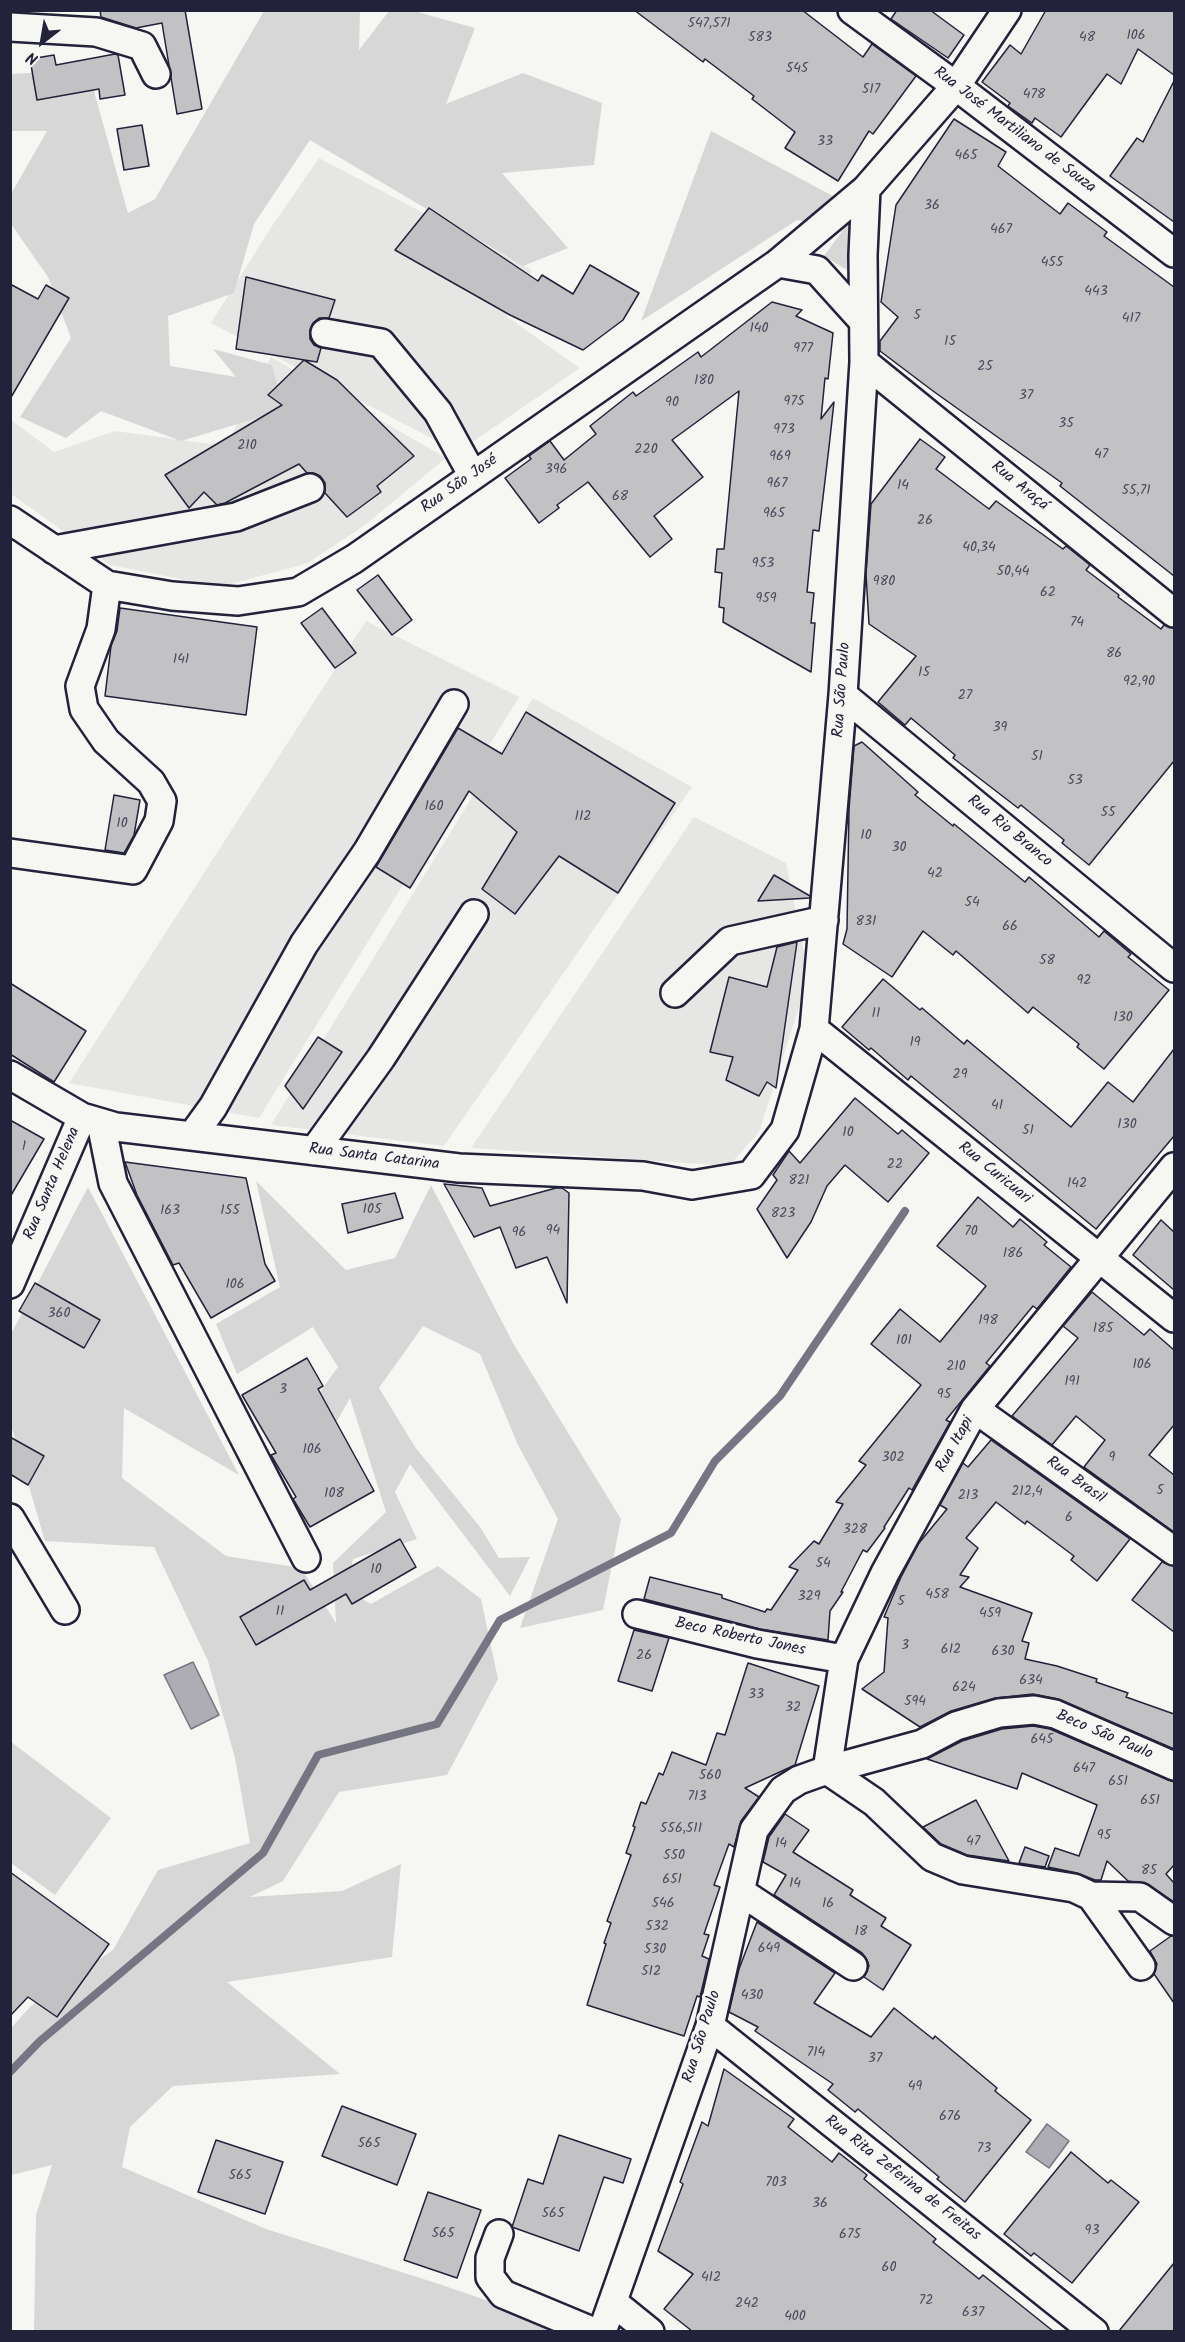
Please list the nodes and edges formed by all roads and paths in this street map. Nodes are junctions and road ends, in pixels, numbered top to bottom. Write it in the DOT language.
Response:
graph roads {
  1 [pos="852,10"];
  2 [pos="1007,10"];
  3 [pos="10,27"];
  4 [pos="156,74"];
  5 [pos="956,86"];
  6 [pos="866,189"];
  7 [pos="1174,254"];
  8 [pos="778,263"];
  9 [pos="863,321"];
  10 [pos="325,333"];
  11 [pos="864,362"];
  12 [pos="473,476"];
  13 [pos="310,488"];
  14 [pos="12,525"];
  15 [pos="54,550"];
  16 [pos="107,585"];
  17 [pos="1174,613"];
  18 [pos="843,695"];
  19 [pos="454,704"];
  20 [pos="10,853"];
  21 [pos="474,914"];
  22 [pos="824,920"];
  23 [pos="1174,968"];
  24 [pos="675,993"];
  25 [pos="814,1029"];
  26 [pos="10,1075"];
  27 [pos="91,1120"];
  28 [pos="192,1136"];
  29 [pos="314,1151"];
  30 [pos="1174,1167"];
  31 [pos="750,1175"];
  32 [pos="1099,1258"];
  33 [pos="10,1284"];
  34 [pos="1174,1318"];
  35 [pos="975,1409"];
  36 [pos="10,1518"];
  37 [pos="1174,1551"];
  38 [pos="306,1558"];
  39 [pos="65,1610"];
  40 [pos="637,1614"];
  41 [pos="844,1659"];
  42 [pos="1174,1766"];
  43 [pos="827,1770"];
  44 [pos="741,1892"];
  45 [pos="1091,1896"];
  46 [pos="1174,1921"];
  47 [pos="853,1966"];
  48 [pos="1142,1966"];
  49 [pos="710,2026"];
  50 [pos="499,2234"];
  51 [pos="613,2302"];
  52 [pos="594,2331"];
  53 [pos="602,2331"];
  54 [pos="650,2331"];
  55 [pos="1094,2331"];
  1 -- 5 [label="street, Rua José Martiliano de Souza"];
  2 -- 5 [label="street, Rua São José"];
  3 -- 4 [label="street"];
  5 -- 6 [label="street, Rua São José"];
  5 -- 7 [label="street, Rua José Martiliano de Souza"];
  6 -- 8 [label="street, Rua São José"];
  6 -- 9 [label="street, Rua São Paulo"];
  8 -- 9 [label="street"];
  8 -- 12 [label="street, Rua São José"];
  9 -- 11 [label="street, Rua São Paulo"];
  10 -- 12 [label="street"];
  11 -- 17 [label="street, Rua Araçá"];
  11 -- 18 [label="street, Rua São Paulo"];
  12 -- 16 [label="street, Rua São José"];
  13 -- 15 [label="street"];
  14 -- 15 [label="street, Rua São José"];
  15 -- 16 [label="street, Rua São José"];
  16 -- 20 [label="street"];
  18 -- 22 [label="street, Rua São Paulo"];
  18 -- 23 [label="street, Rua Rio Branco"];
  19 -- 28 [label="street"];
  21 -- 29 [label="street"];
  22 -- 24 [label="street"];
  22 -- 25 [label="street, Rua São Paulo"];
  25 -- 31 [label="street, Rua São Paulo"];
  25 -- 32 [label="street, Rua Curicuari"];
  26 -- 27 [label="street, Rua Santa Catarina"];
  27 -- 28 [label="street, Rua Santa Catarina"];
  27 -- 33 [label="street, Rua Santa Helena"];
  27 -- 38 [label="street"];
  28 -- 29 [label="street, Rua Santa Catarina"];
  29 -- 31 [label="street, Rua Santa Catarina"];
  30 -- 32 [label="street, Rua Itapi"];
  32 -- 34 [label="street, Rua Curicuari"];
  32 -- 35 [label="street, Rua Itapi"];
  35 -- 37 [label="street, Rua Brasil"];
  35 -- 41 [label="street, Rua Itapi"];
  36 -- 39 [label="street"];
  40 -- 41 [label="street, Beco Roberto Jones"];
  41 -- 43 [label="street, Rua Itapi"];
  42 -- 43 [label="street, Beco São Paulo"];
  43 -- 44 [label="street, Rua São Paulo"];
  43 -- 45 [label="street"];
  44 -- 47 [label="street"];
  44 -- 49 [label="street, Rua São Paulo"];
  45 -- 46 [label="street"];
  45 -- 48 [label="street"];
  49 -- 51 [label="street, Rua São Paulo"];
  49 -- 55 [label="street, Rua Rita Zeferina de Freitas"];
  50 -- 52 [label="street"];
  51 -- 53 [label="street, Rua São Paulo"];
  51 -- 54 [label="street"];
}
